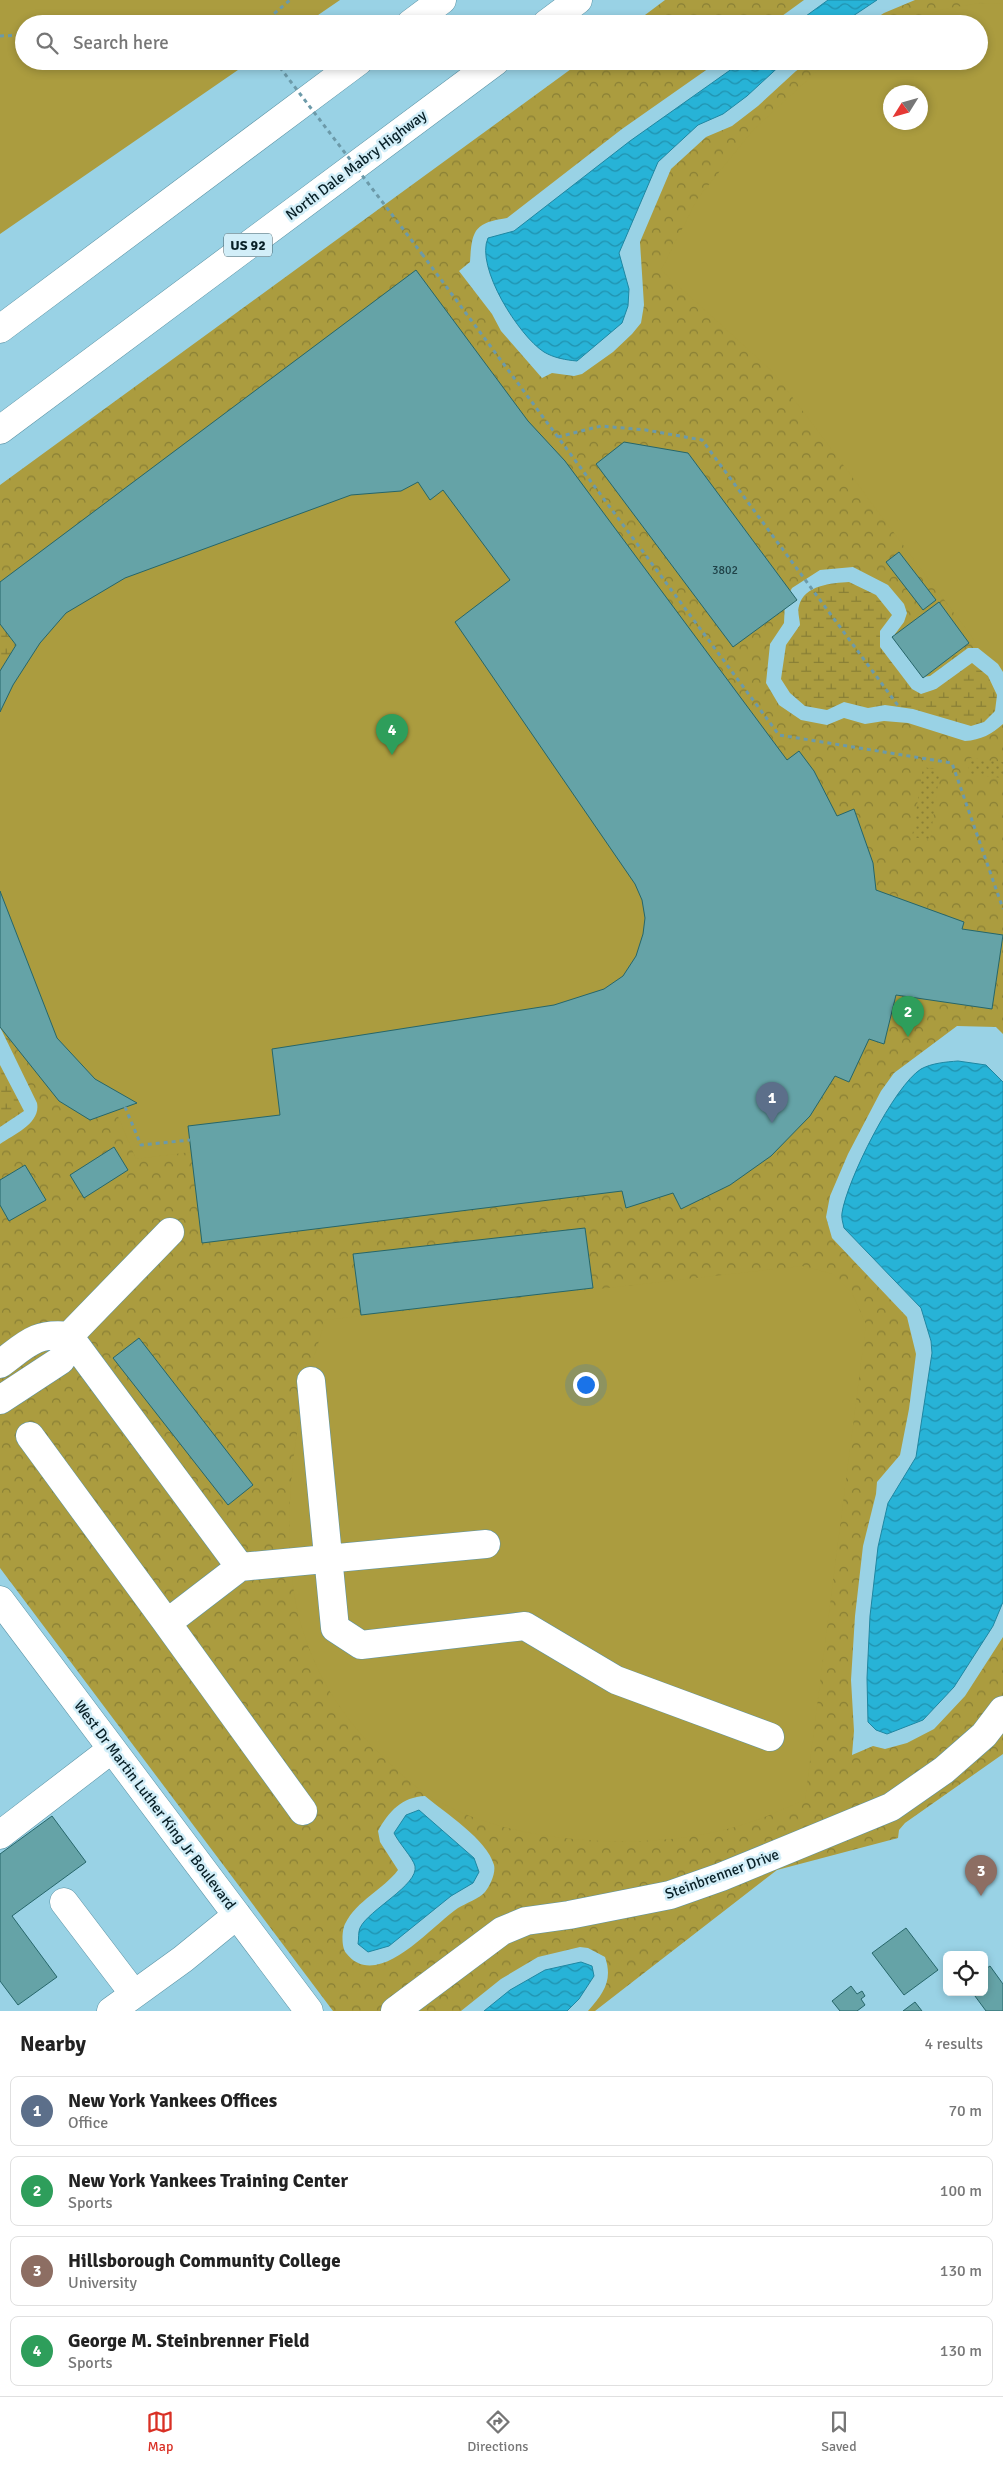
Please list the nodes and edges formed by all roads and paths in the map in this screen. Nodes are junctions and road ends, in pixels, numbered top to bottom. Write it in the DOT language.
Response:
graph roads {
  1 [pos="290,0"];
  2 [pos="442,0"];
  3 [pos="578,0"];
  4 [pos="272,15"];
  5 [pos="422,15"];
  6 [pos="558,15"];
  7 [pos="15,35"];
  8 [pos="0,36"];
  9 [pos="282,70"];
  10 [pos="348,70"];
  11 [pos="484,70"];
  12 [pos="0,330"];
  13 [pos="0,430"];
  14 [pos="558,437"];
  15 [pos="899,707"];
  16 [pos="1003,909"];
  17 [pos="126,1107"];
  18 [pos="190,1140"];
  19 [pos="170,1232"];
  20 [pos="69,1336"];
  21 [pos="4,1361"];
  22 [pos="311,1380"];
  23 [pos="26,1383"];
  24 [pos="0,1400"];
  25 [pos="30,1436"];
  26 [pos="486,1544"];
  27 [pos="326,1560"];
  28 [pos="240,1567"];
  29 [pos="0,1600"];
  30 [pos="166,1623"];
  31 [pos="1003,1710"];
  32 [pos="770,1737"];
  33 [pos="112,1749"];
  34 [pos="303,1811"];
  35 [pos="0,1836"];
  36 [pos="64,1902"];
  37 [pos="237,1915"];
  38 [pos="134,1994"];
  39 [pos="111,2011"];
  40 [pos="309,2011"];
  41 [pos="396,2011"];
  1 -- 4 [label="path"];
  2 -- 5 [label="main road"];
  3 -- 6 [label="main road"];
  7 -- 8 [label="path"];
  9 -- 14 [label="path, bridge"];
  10 -- 12 [label="main road"];
  11 -- 13 [label="main road, North Dale Mabry Highway / US 92"];
  14 -- 15 [label="path"];
  14 -- 16 [label="path"];
  17 -- 18 [label="path"];
  19 -- 20 [label="main road"];
  20 -- 21 [label="main road"];
  20 -- 23 [label="main road"];
  20 -- 28 [label="main road"];
  21 -- 23 [label="main road"];
  22 -- 27 [label="main road"];
  23 -- 24 [label="main road"];
  25 -- 30 [label="main road"];
  26 -- 27 [label="main road"];
  27 -- 28 [label="main road"];
  27 -- 32 [label="main road"];
  28 -- 30 [label="main road"];
  29 -- 33 [label="main road, West Dr Martin Luther King Jr Boulevard"];
  30 -- 34 [label="main road"];
  31 -- 41 [label="main road, Steinbrenner Drive"];
  33 -- 35 [label="main road"];
  33 -- 37 [label="main road, West Dr Martin Luther King Jr Boulevard"];
  36 -- 38 [label="main road"];
  37 -- 38 [label="main road"];
  37 -- 40 [label="main road, West Dr Martin Luther King Jr Boulevard"];
  38 -- 39 [label="main road"];
}
